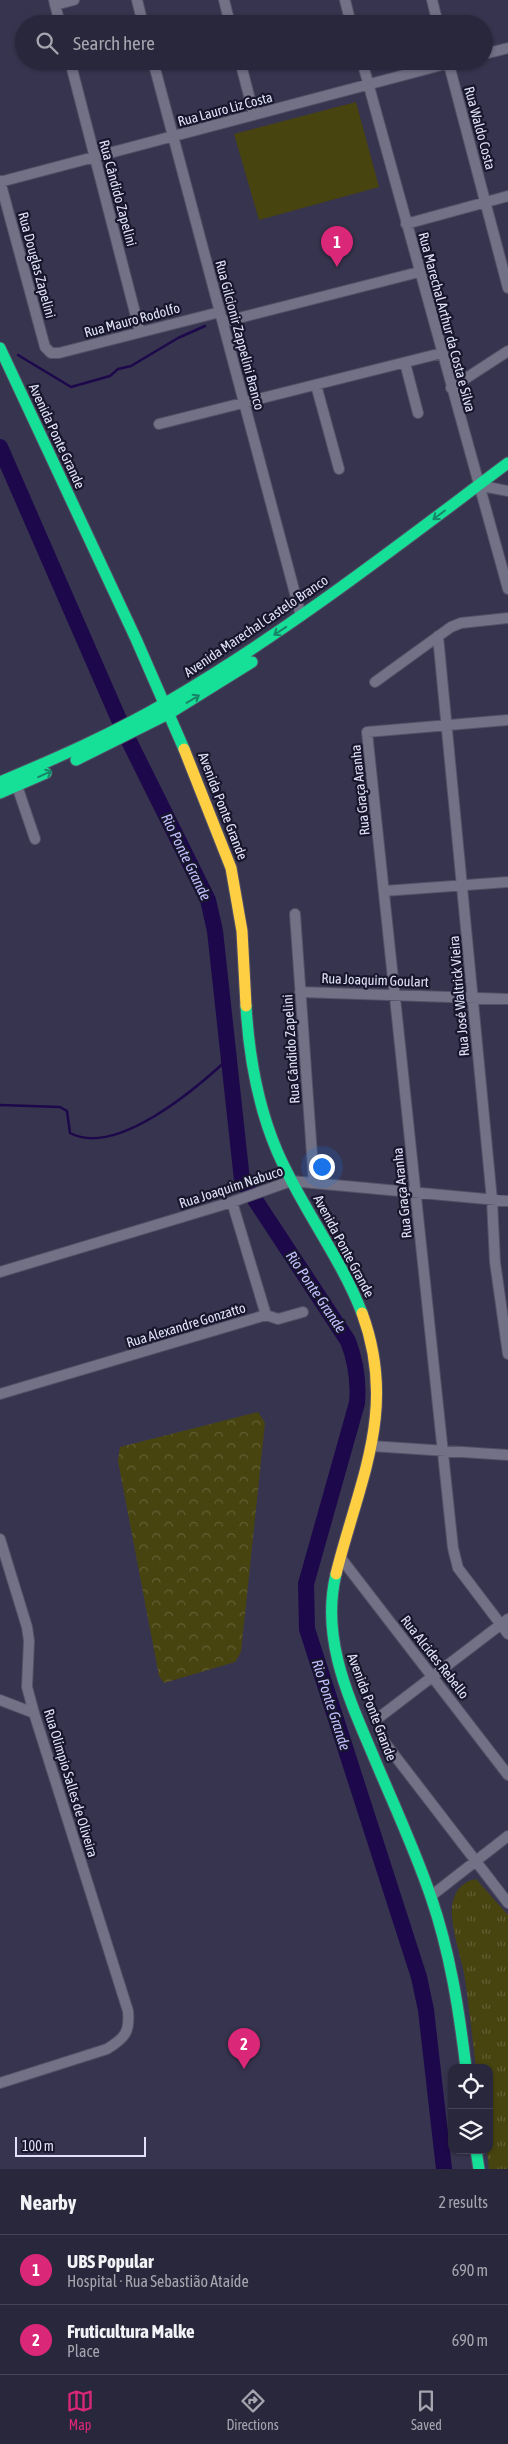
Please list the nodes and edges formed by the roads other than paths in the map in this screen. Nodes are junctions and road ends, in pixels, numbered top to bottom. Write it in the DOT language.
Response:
graph roads {
  1 [pos="74,0"];
  2 [pos="137,0"];
  3 [pos="224,0"];
  4 [pos="345,0"];
  5 [pos="432,0"];
  6 [pos="54,2"];
  7 [pos="58,15"];
  8 [pos="141,15"];
  9 [pos="228,15"];
  10 [pos="349,15"];
  11 [pos="436,15"];
  12 [pos="508,48"];
  13 [pos="493,52"];
  14 [pos="72,70"];
  15 [pos="155,70"];
  16 [pos="242,70"];
  17 [pos="364,70"];
  18 [pos="422,70"];
  19 [pos="453,70"];
  20 [pos="368,85"];
  21 [pos="254,115"];
  22 [pos="173,136"];
  23 [pos="95,157"];
  24 [pos="0,182"];
  25 [pos="508,196"];
  26 [pos="485,202"];
  27 [pos="406,224"];
  28 [pos="420,272"];
  29 [pos="508,288"];
  30 [pos="220,312"];
  31 [pos="223,322"];
  32 [pos="140,332"];
  33 [pos="0,348"];
  34 [pos="508,351"];
  35 [pos="51,353"];
  36 [pos="442,354"];
  37 [pos="405,363"];
  38 [pos="316,385"];
  39 [pos="451,388"];
  40 [pos="244,403"];
  41 [pos="418,413"];
  42 [pos="159,424"];
  43 [pos="508,463"];
  44 [pos="339,469"];
  45 [pos="508,476"];
  46 [pos="490,489"];
  47 [pos="479,491"];
  48 [pos="508,491"];
  49 [pos="508,589"];
  50 [pos="301,616"];
  51 [pos="508,618"];
  52 [pos="300,629"];
  53 [pos="438,636"];
  54 [pos="375,682"];
  55 [pos="168,708"];
  56 [pos="508,720"];
  57 [pos="447,725"];
  58 [pos="115,735"];
  59 [pos="0,782"];
  60 [pos="17,786"];
  61 [pos="0,793"];
  62 [pos="35,839"];
  63 [pos="508,882"];
  64 [pos="462,885"];
  65 [pos="384,891"];
  66 [pos="295,914"];
  67 [pos="300,992"];
  68 [pos="395,995"];
  69 [pos="473,998"];
  70 [pos="508,999"];
  71 [pos="291,1181"];
  72 [pos="314,1183"];
  73 [pos="415,1193"];
  74 [pos="492,1200"];
  75 [pos="232,1202"];
  76 [pos="508,1202"];
  77 [pos="0,1272"];
  78 [pos="302,1312"];
  79 [pos="266,1316"];
  80 [pos="508,1354"];
  81 [pos="0,1394"];
  82 [pos="371,1446"];
  83 [pos="442,1450"];
  84 [pos="508,1455"];
  85 [pos="0,1539"];
  86 [pos="340,1557"];
  87 [pos="504,1622"];
  88 [pos="508,1634"];
  89 [pos="433,1677"];
  90 [pos="0,1700"];
  91 [pos="34,1713"];
  92 [pos="377,1720"];
  93 [pos="382,1739"];
  94 [pos="508,1774"];
  95 [pos="508,1836"];
  96 [pos="475,1861"];
  97 [pos="431,1896"];
  98 [pos="508,1903"];
  99 [pos="465,2064"];
  100 [pos="0,2083"];
  101 [pos="477,2154"];
  102 [pos="479,2169"];
  1 -- 6 [label="street"];
  2 -- 8 [label="street"];
  3 -- 9 [label="street"];
  4 -- 10 [label="street"];
  5 -- 11 [label="street"];
  6 -- 7 [label="street"];
  12 -- 13 [label="street"];
  14 -- 23 [label="street, Rua Cândido Zapelini"];
  15 -- 22 [label="street, Rua Gilcionir Zappelini Branco"];
  16 -- 21 [label="street"];
  17 -- 20 [label="street, Rua Marechal Arthur da Costa e Silva"];
  18 -- 20 [label="street, Rua Lauro Liz Costa"];
  19 -- 26 [label="street, Rua Waldo Costa"];
  20 -- 21 [label="street, Rua Lauro Liz Costa"];
  20 -- 27 [label="street, Rua Marechal Arthur da Costa e Silva"];
  21 -- 22 [label="street, Rua Lauro Liz Costa"];
  22 -- 23 [label="street, Rua Lauro Liz Costa"];
  22 -- 30 [label="street, Rua Gilcionir Zappelini Branco"];
  23 -- 24 [label="street, Rua Lauro Liz Costa"];
  23 -- 32 [label="street, Rua Cândido Zapelini"];
  24 -- 35 [label="street, Rua Douglas Zapelini"];
  25 -- 26 [label="street"];
  26 -- 27 [label="street"];
  26 -- 29 [label="street, Rua Waldo Costa"];
  27 -- 28 [label="street, Rua Marechal Arthur da Costa e Silva"];
  28 -- 31 [label="street"];
  28 -- 36 [label="street, Rua Marechal Arthur da Costa e Silva"];
  30 -- 31 [label="street, Rua Gilcionir Zappelini Branco"];
  30 -- 32 [label="street, Rua Mauro Rodolfo"];
  31 -- 40 [label="street, Rua Gilcionir Zappelini Branco"];
  32 -- 35 [label="street, Rua Mauro Rodolfo"];
  33 -- 55 [label="street, Avenida Ponte Grande"];
  34 -- 39 [label="street"];
  36 -- 37 [label="street"];
  36 -- 39 [label="street, Rua Marechal Arthur da Costa e Silva"];
  37 -- 38 [label="street"];
  37 -- 41 [label="street"];
  38 -- 40 [label="street"];
  38 -- 44 [label="street"];
  39 -- 47 [label="street, Rua Marechal Arthur da Costa e Silva"];
  40 -- 42 [label="street"];
  40 -- 50 [label="street, Rua Gilcionir Zappelini Branco"];
  43 -- 47 [label="street, Avenida Marechal Castelo Branco"];
  45 -- 46 [label="street, Avenida Marechal Castelo Branco"];
  46 -- 47 [label="street, Avenida Marechal Castelo Branco"];
  46 -- 48 [label="street"];
  47 -- 49 [label="street, Rua Marechal Arthur da Costa e Silva"];
  47 -- 50 [label="street, Avenida Marechal Castelo Branco, one-way"];
  47 -- 52 [label="street, Avenida Marechal Castelo Branco"];
  50 -- 52 [label="street"];
  50 -- 55 [label="street, Avenida Marechal Castelo Branco, one-way"];
  51 -- 53 [label="street"];
  55 -- 52 [label="street, Avenida Marechal Castelo Branco, one-way"];
  53 -- 54 [label="street"];
  53 -- 57 [label="street, Rua José Waltrick Vieira"];
  55 -- 58 [label="street, Avenida Marechal Castelo Branco"];
  55 -- 71 [label="street, Avenida Ponte Grande"];
  56 -- 57 [label="street"];
  57 -- 64 [label="street, Rua José Waltrick Vieira"];
  57 -- 65 [label="street, Rua Graça Aranha"];
  58 -- 59 [label="street, Avenida Marechal Castelo Branco"];
  60 -- 58 [label="street, Avenida Marechal Castelo Branco, one-way"];
  60 -- 61 [label="street, Avenida Marechal Castelo Branco"];
  60 -- 62 [label="street"];
  63 -- 64 [label="street"];
  64 -- 65 [label="street"];
  64 -- 69 [label="street, Rua José Waltrick Vieira"];
  65 -- 68 [label="street, Rua Graça Aranha"];
  66 -- 67 [label="street, Rua Cândido Zapelini"];
  67 -- 68 [label="street, Rua Joaquim Goulart"];
  67 -- 72 [label="street, Rua Cândido Zapelini"];
  68 -- 69 [label="street, Rua Joaquim Goulart"];
  68 -- 73 [label="street, Rua Graça Aranha"];
  69 -- 70 [label="street, Rua Joaquim Goulart"];
  69 -- 74 [label="street, Rua José Waltrick Vieira"];
  71 -- 72 [label="street, Rua Joaquim Nabuco"];
  71 -- 75 [label="street, Rua Joaquim Nabuco"];
  71 -- 82 [label="street, Avenida Ponte Grande"];
  72 -- 73 [label="street, Rua Joaquim Nabuco"];
  73 -- 74 [label="street, Rua Joaquim Nabuco"];
  73 -- 83 [label="street, Rua Graça Aranha"];
  74 -- 76 [label="street, Rua Joaquim Nabuco"];
  74 -- 80 [label="street, Rua José Waltrick Vieira"];
  75 -- 77 [label="street, Rua Joaquim Nabuco"];
  75 -- 79 [label="street, Rua Alexandre Gonzatto"];
  78 -- 79 [label="street"];
  79 -- 81 [label="street, Rua Alexandre Gonzatto"];
  82 -- 83 [label="street"];
  82 -- 86 [label="street, Avenida Ponte Grande"];
  83 -- 84 [label="street"];
  83 -- 87 [label="street, Rua Graça Aranha"];
  85 -- 91 [label="street, Rua Olímpio Salles de Oliveira"];
  86 -- 89 [label="street, Rua Alcides Rebello"];
  86 -- 97 [label="street, Avenida Ponte Grande"];
  87 -- 88 [label="street, Rua Graça Aranha"];
  87 -- 89 [label="street"];
  89 -- 92 [label="street"];
  89 -- 94 [label="street, Rua Alcides Rebello"];
  90 -- 91 [label="street"];
  91 -- 100 [label="street, Rua Olímpio Salles de Oliveira"];
  93 -- 96 [label="street"];
  95 -- 96 [label="street"];
  96 -- 97 [label="street"];
  96 -- 98 [label="street"];
  97 -- 99 [label="street, Avenida Ponte Grande"];
  101 -- 102 [label="street"];
}
